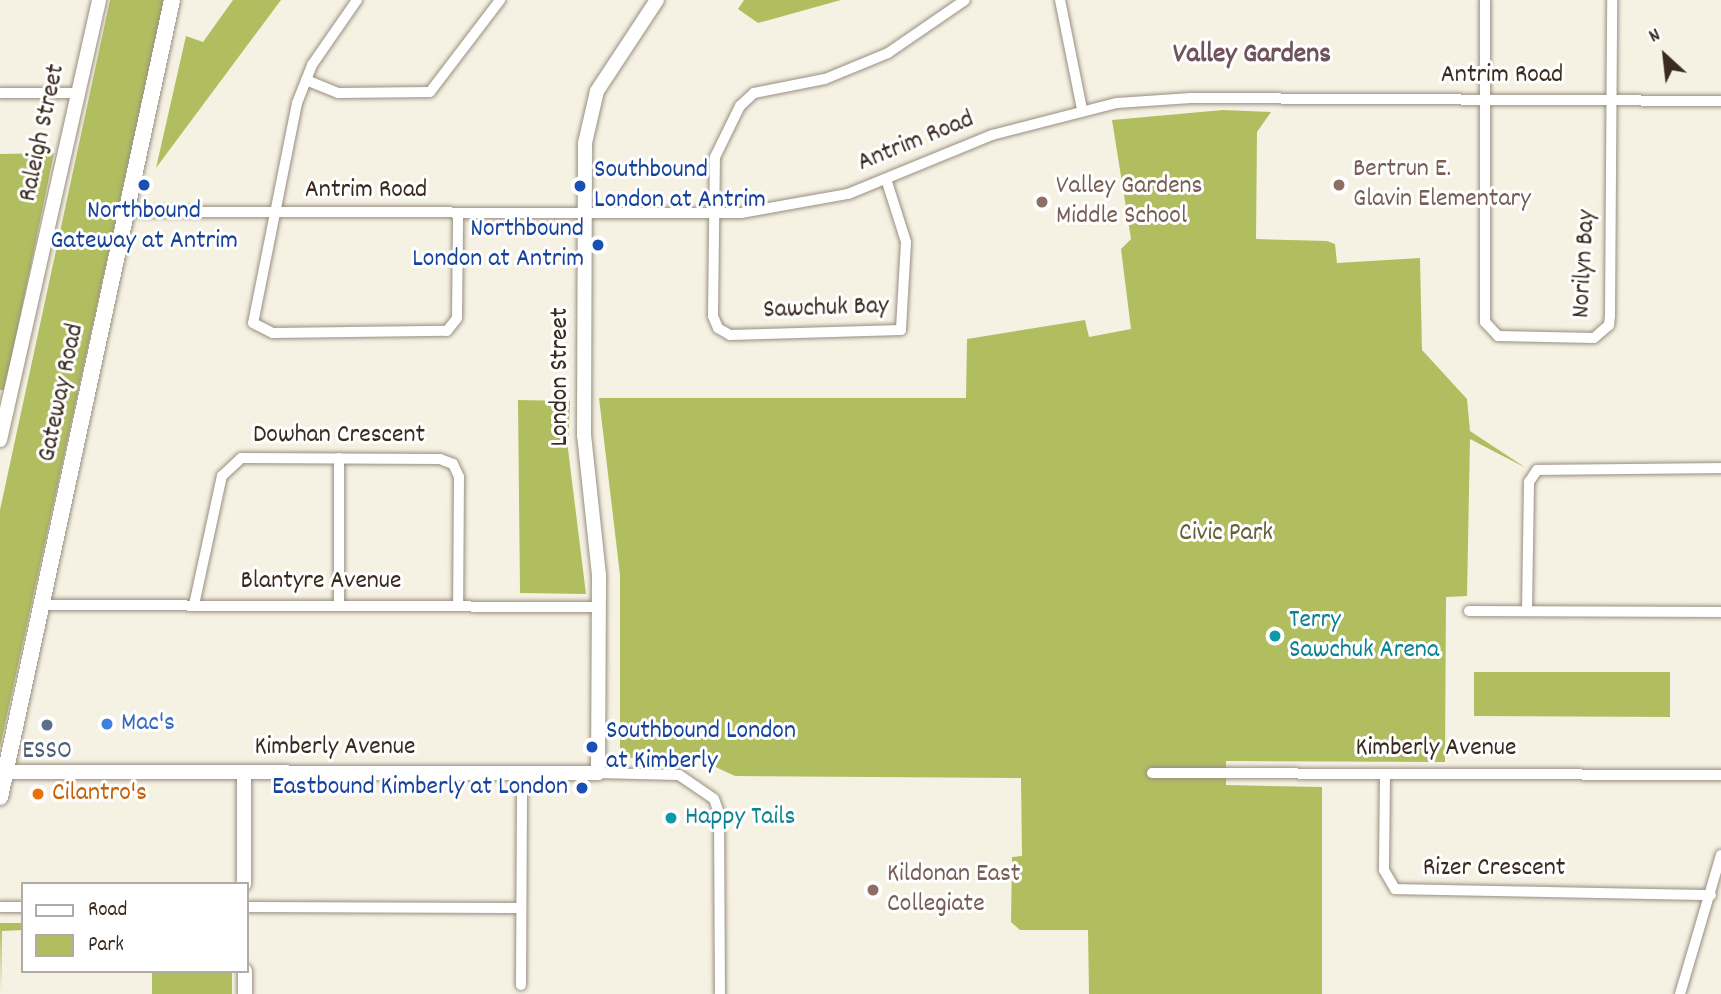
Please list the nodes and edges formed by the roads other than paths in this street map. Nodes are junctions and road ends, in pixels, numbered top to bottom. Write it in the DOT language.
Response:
graph roads {
  1 [pos="99,0"];
  2 [pos="172,0"];
  3 [pos="357,0"];
  4 [pos="500,0"];
  5 [pos="657,0"];
  6 [pos="965,0"];
  7 [pos="1059,0"];
  8 [pos="1485,0"];
  9 [pos="1612,0"];
  10 [pos="306,80"];
  11 [pos="0,93"];
  12 [pos="77,93"];
  13 [pos="1612,98"];
  14 [pos="1484,99"];
  15 [pos="1721,100"];
  16 [pos="1082,109"];
  17 [pos="887,182"];
  18 [pos="126,212"];
  19 [pos="275,213"];
  20 [pos="458,214"];
  21 [pos="713,214"];
  22 [pos="587,215"];
  23 [pos="0,440"];
  24 [pos="340,458"];
  25 [pos="1721,468"];
  26 [pos="41,605"];
  27 [pos="194,605"];
  28 [pos="339,605"];
  29 [pos="458,605"];
  30 [pos="600,607"];
  31 [pos="1527,610"];
  32 [pos="1469,611"];
  33 [pos="1721,612"];
  34 [pos="2,772"];
  35 [pos="244,772"];
  36 [pos="1152,772"];
  37 [pos="598,773"];
  38 [pos="522,774"];
  39 [pos="1385,774"];
  40 [pos="1721,775"];
  41 [pos="0,797"];
  42 [pos="1721,855"];
  43 [pos="244,882"];
  44 [pos="1711,895"];
  45 [pos="0,907"];
  46 [pos="21,907"];
  47 [pos="248,907"];
  48 [pos="521,908"];
  49 [pos="245,973"];
  50 [pos="521,985"];
  51 [pos="245,994"];
  52 [pos="720,994"];
  53 [pos="1680,994"];
  1 -- 12 [label="street, Raleigh Street"];
  2 -- 18 [label="main road, Gateway Road"];
  3 -- 10 [label="street"];
  4 -- 10 [label="street"];
  5 -- 22 [label="street, London Street"];
  6 -- 21 [label="street"];
  7 -- 16 [label="street"];
  8 -- 14 [label="street"];
  9 -- 13 [label="street"];
  10 -- 19 [label="street"];
  11 -- 12 [label="street"];
  12 -- 23 [label="street, Raleigh Street"];
  13 -- 14 [label="street, Antrim Road"];
  13 -- 14 [label="street, Norilyn Bay"];
  13 -- 15 [label="street, Antrim Road"];
  14 -- 16 [label="street, Antrim Road"];
  16 -- 17 [label="street, Antrim Road"];
  17 -- 21 [label="street, Antrim Road"];
  17 -- 21 [label="street, Sawchuk Bay"];
  18 -- 19 [label="street, Antrim Road"];
  18 -- 26 [label="main road, Gateway Road"];
  19 -- 20 [label="street, Antrim Road"];
  19 -- 20 [label="street"];
  20 -- 22 [label="street, Antrim Road"];
  21 -- 22 [label="street, Antrim Road"];
  22 -- 30 [label="street, London Street"];
  24 -- 27 [label="street, Dowhan Crescent"];
  24 -- 28 [label="street"];
  24 -- 29 [label="street, Dowhan Crescent"];
  25 -- 31 [label="street"];
  26 -- 27 [label="street, Blantyre Avenue"];
  26 -- 34 [label="main road, Gateway Road"];
  27 -- 28 [label="street, Blantyre Avenue"];
  28 -- 29 [label="street, Blantyre Avenue"];
  29 -- 30 [label="street, Blantyre Avenue"];
  30 -- 37 [label="street, London Street"];
  31 -- 32 [label="street"];
  31 -- 33 [label="street"];
  34 -- 35 [label="street, Kimberly Avenue"];
  34 -- 41 [label="main road, Gateway Road"];
  35 -- 38 [label="street, Kimberly Avenue"];
  35 -- 43 [label="street"];
  36 -- 39 [label="street, Kimberly Avenue"];
  37 -- 38 [label="street, Kimberly Avenue"];
  37 -- 52 [label="street, Kimberly Avenue"];
  38 -- 48 [label="street"];
  39 -- 40 [label="street, Kimberly Avenue"];
  39 -- 44 [label="street, Rizer Crescent"];
  42 -- 44 [label="street"];
  44 -- 53 [label="street"];
  45 -- 46 [label="street"];
  47 -- 48 [label="street"];
  48 -- 50 [label="street"];
  49 -- 51 [label="street"];
}
